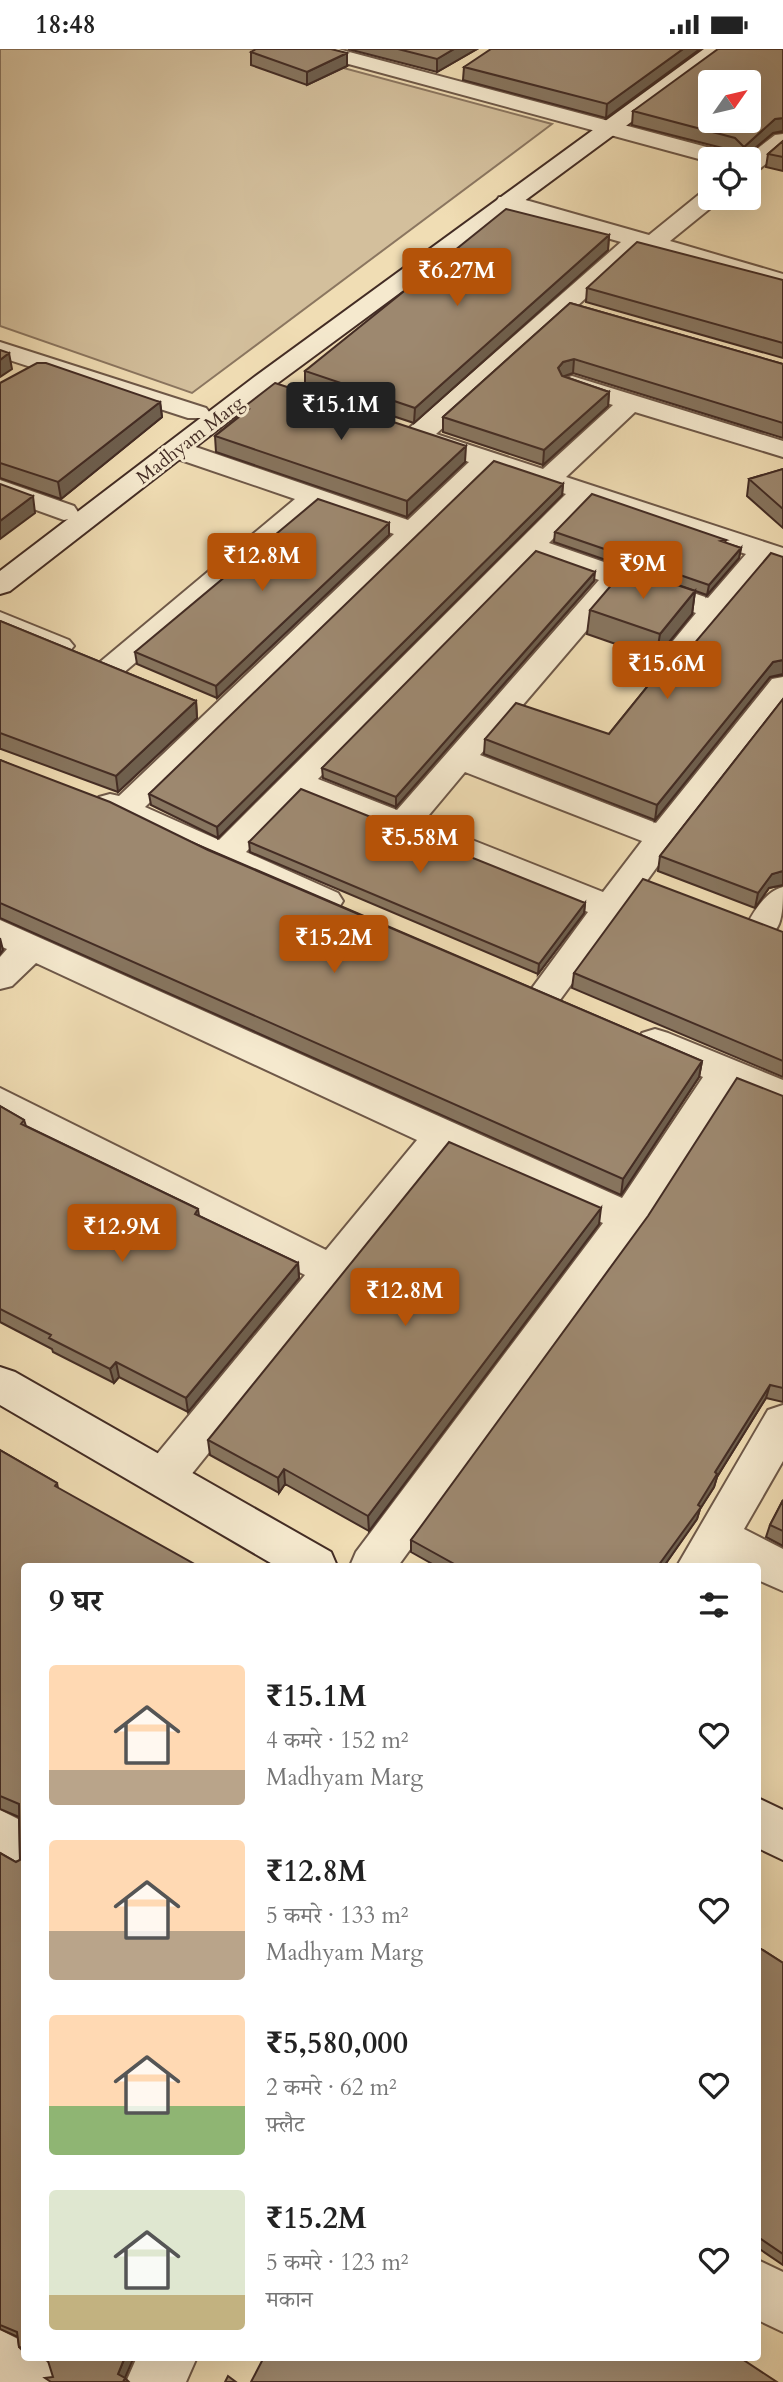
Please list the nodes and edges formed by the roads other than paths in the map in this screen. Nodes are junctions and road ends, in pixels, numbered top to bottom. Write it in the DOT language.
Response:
graph roads {
  1 [pos="679,49"];
  2 [pos="720,49"];
  3 [pos="320,50"];
  4 [pos="463,69"];
  5 [pos="440,82"];
  6 [pos="584,120"];
  7 [pos="609,127"];
  8 [pos="783,140"];
  9 [pos="698,152"];
  10 [pos="761,157"];
  11 [pos="761,169"];
  12 [pos="772,172"];
  13 [pos="507,202"];
  14 [pos="698,205"];
  15 [pos="644,242"];
  16 [pos="783,281"];
  17 [pos="562,305"];
  18 [pos="589,313"];
  19 [pos="0,349"];
  20 [pos="44,363"];
  21 [pos="22,377"];
  22 [pos="262,383"];
  23 [pos="572,384"];
  24 [pos="288,392"];
  25 [pos="632,402"];
  26 [pos="197,413"];
  27 [pos="392,428"];
  28 [pos="418,437"];
  29 [pos="783,449"];
  30 [pos="178,450"];
  31 [pos="487,460"];
  32 [pos="547,480"];
  33 [pos="0,488"];
  34 [pos="584,492"];
  35 [pos="314,497"];
  36 [pos="64,512"];
  37 [pos="412,531"];
  38 [pos="532,547"];
  39 [pos="773,554"];
  40 [pos="0,562"];
  41 [pos="618,576"];
  42 [pos="0,585"];
  43 [pos="715,610"];
  44 [pos="0,621"];
  45 [pos="674,658"];
  46 [pos="783,687"];
  47 [pos="459,758"];
  48 [pos="297,782"];
  49 [pos="75,791"];
  50 [pos="124,809"];
  51 [pos="402,824"];
  52 [pos="662,837"];
  53 [pos="223,856"];
  54 [pos="783,898"];
  55 [pos="610,908"];
  56 [pos="359,915"];
  57 [pos="761,926"];
  58 [pos="15,940"];
  59 [pos="0,977"];
  60 [pos="545,995"];
  61 [pos="622,1028"];
  62 [pos="724,1072"];
  63 [pos="783,1095"];
  64 [pos="0,1102"];
  65 [pos="442,1136"];
  66 [pos="629,1218"];
  67 [pos="332,1271"];
  68 [pos="0,1384"];
  69 [pos="783,1423"];
  70 [pos="163,1478"];
  71 [pos="707,1552"];
  72 [pos="310,1563"];
  73 [pos="374,1563"];
  74 [pos="751,1563"];
  75 [pos="761,1566"];
  76 [pos="783,1571"];
  77 [pos="761,1824"];
  78 [pos="0,1834"];
  79 [pos="783,1836"];
  80 [pos="21,1849"];
  81 [pos="761,2290"];
  82 [pos="783,2304"];
  83 [pos="0,2358"];
  84 [pos="167,2361"];
  85 [pos="30,2382"];
  86 [pos="154,2382"];
  1 -- 6 [label="street, Madhyam Marg"];
  2 -- 7 [label="street, Madhyam Marg"];
  3 -- 5 [label="street"];
  4 -- 5 [label="street"];
  5 -- 6 [label="street"];
  6 -- 7 [label="street"];
  6 -- 26 [label="street, Madhyam Marg"];
  7 -- 9 [label="street"];
  7 -- 13 [label="street, Madhyam Marg"];
  8 -- 10 [label="street"];
  11 -- 12 [label="street"];
  13 -- 15 [label="street"];
  13 -- 22 [label="street, Madhyam Marg"];
  14 -- 15 [label="street"];
  15 -- 16 [label="street"];
  15 -- 17 [label="street"];
  17 -- 18 [label="street"];
  17 -- 28 [label="street"];
  19 -- 20 [label="street"];
  20 -- 21 [label="street"];
  20 -- 26 [label="street"];
  22 -- 24 [label="street"];
  22 -- 30 [label="street, Madhyam Marg"];
  23 -- 25 [label="street"];
  25 -- 29 [label="street"];
  25 -- 32 [label="street"];
  26 -- 36 [label="street, Madhyam Marg"];
  27 -- 28 [label="street"];
  28 -- 31 [label="street"];
  30 -- 35 [label="street"];
  30 -- 42 [label="street, Madhyam Marg"];
  31 -- 32 [label="street"];
  31 -- 37 [label="street"];
  32 -- 34 [label="street"];
  33 -- 36 [label="street"];
  34 -- 38 [label="street"];
  34 -- 39 [label="street"];
  35 -- 37 [label="street"];
  35 -- 44 [label="street"];
  36 -- 40 [label="street, Madhyam Marg"];
  37 -- 50 [label="street"];
  38 -- 41 [label="street"];
  38 -- 48 [label="street"];
  39 -- 43 [label="street"];
  41 -- 43 [label="street"];
  41 -- 47 [label="street"];
  43 -- 45 [label="street"];
  46 -- 52 [label="street"];
  47 -- 51 [label="street"];
  47 -- 52 [label="street"];
  48 -- 51 [label="street"];
  48 -- 53 [label="street"];
  49 -- 50 [label="street"];
  50 -- 53 [label="street"];
  51 -- 55 [label="street"];
  52 -- 55 [label="street"];
  53 -- 56 [label="street"];
  54 -- 57 [label="street"];
  55 -- 60 [label="street"];
  58 -- 59 [label="street"];
  58 -- 65 [label="street"];
  61 -- 62 [label="street"];
  62 -- 63 [label="street"];
  62 -- 66 [label="street"];
  64 -- 67 [label="street"];
  65 -- 66 [label="street"];
  65 -- 67 [label="street"];
  66 -- 73 [label="street"];
  67 -- 70 [label="street"];
  68 -- 70 [label="street"];
  69 -- 71 [label="street"];
  70 -- 72 [label="street"];
  71 -- 74 [label="street"];
  75 -- 76 [label="street"];
  77 -- 79 [label="street"];
  78 -- 80 [label="street"];
  81 -- 82 [label="street"];
  83 -- 85 [label="street"];
  84 -- 86 [label="street"];
}
